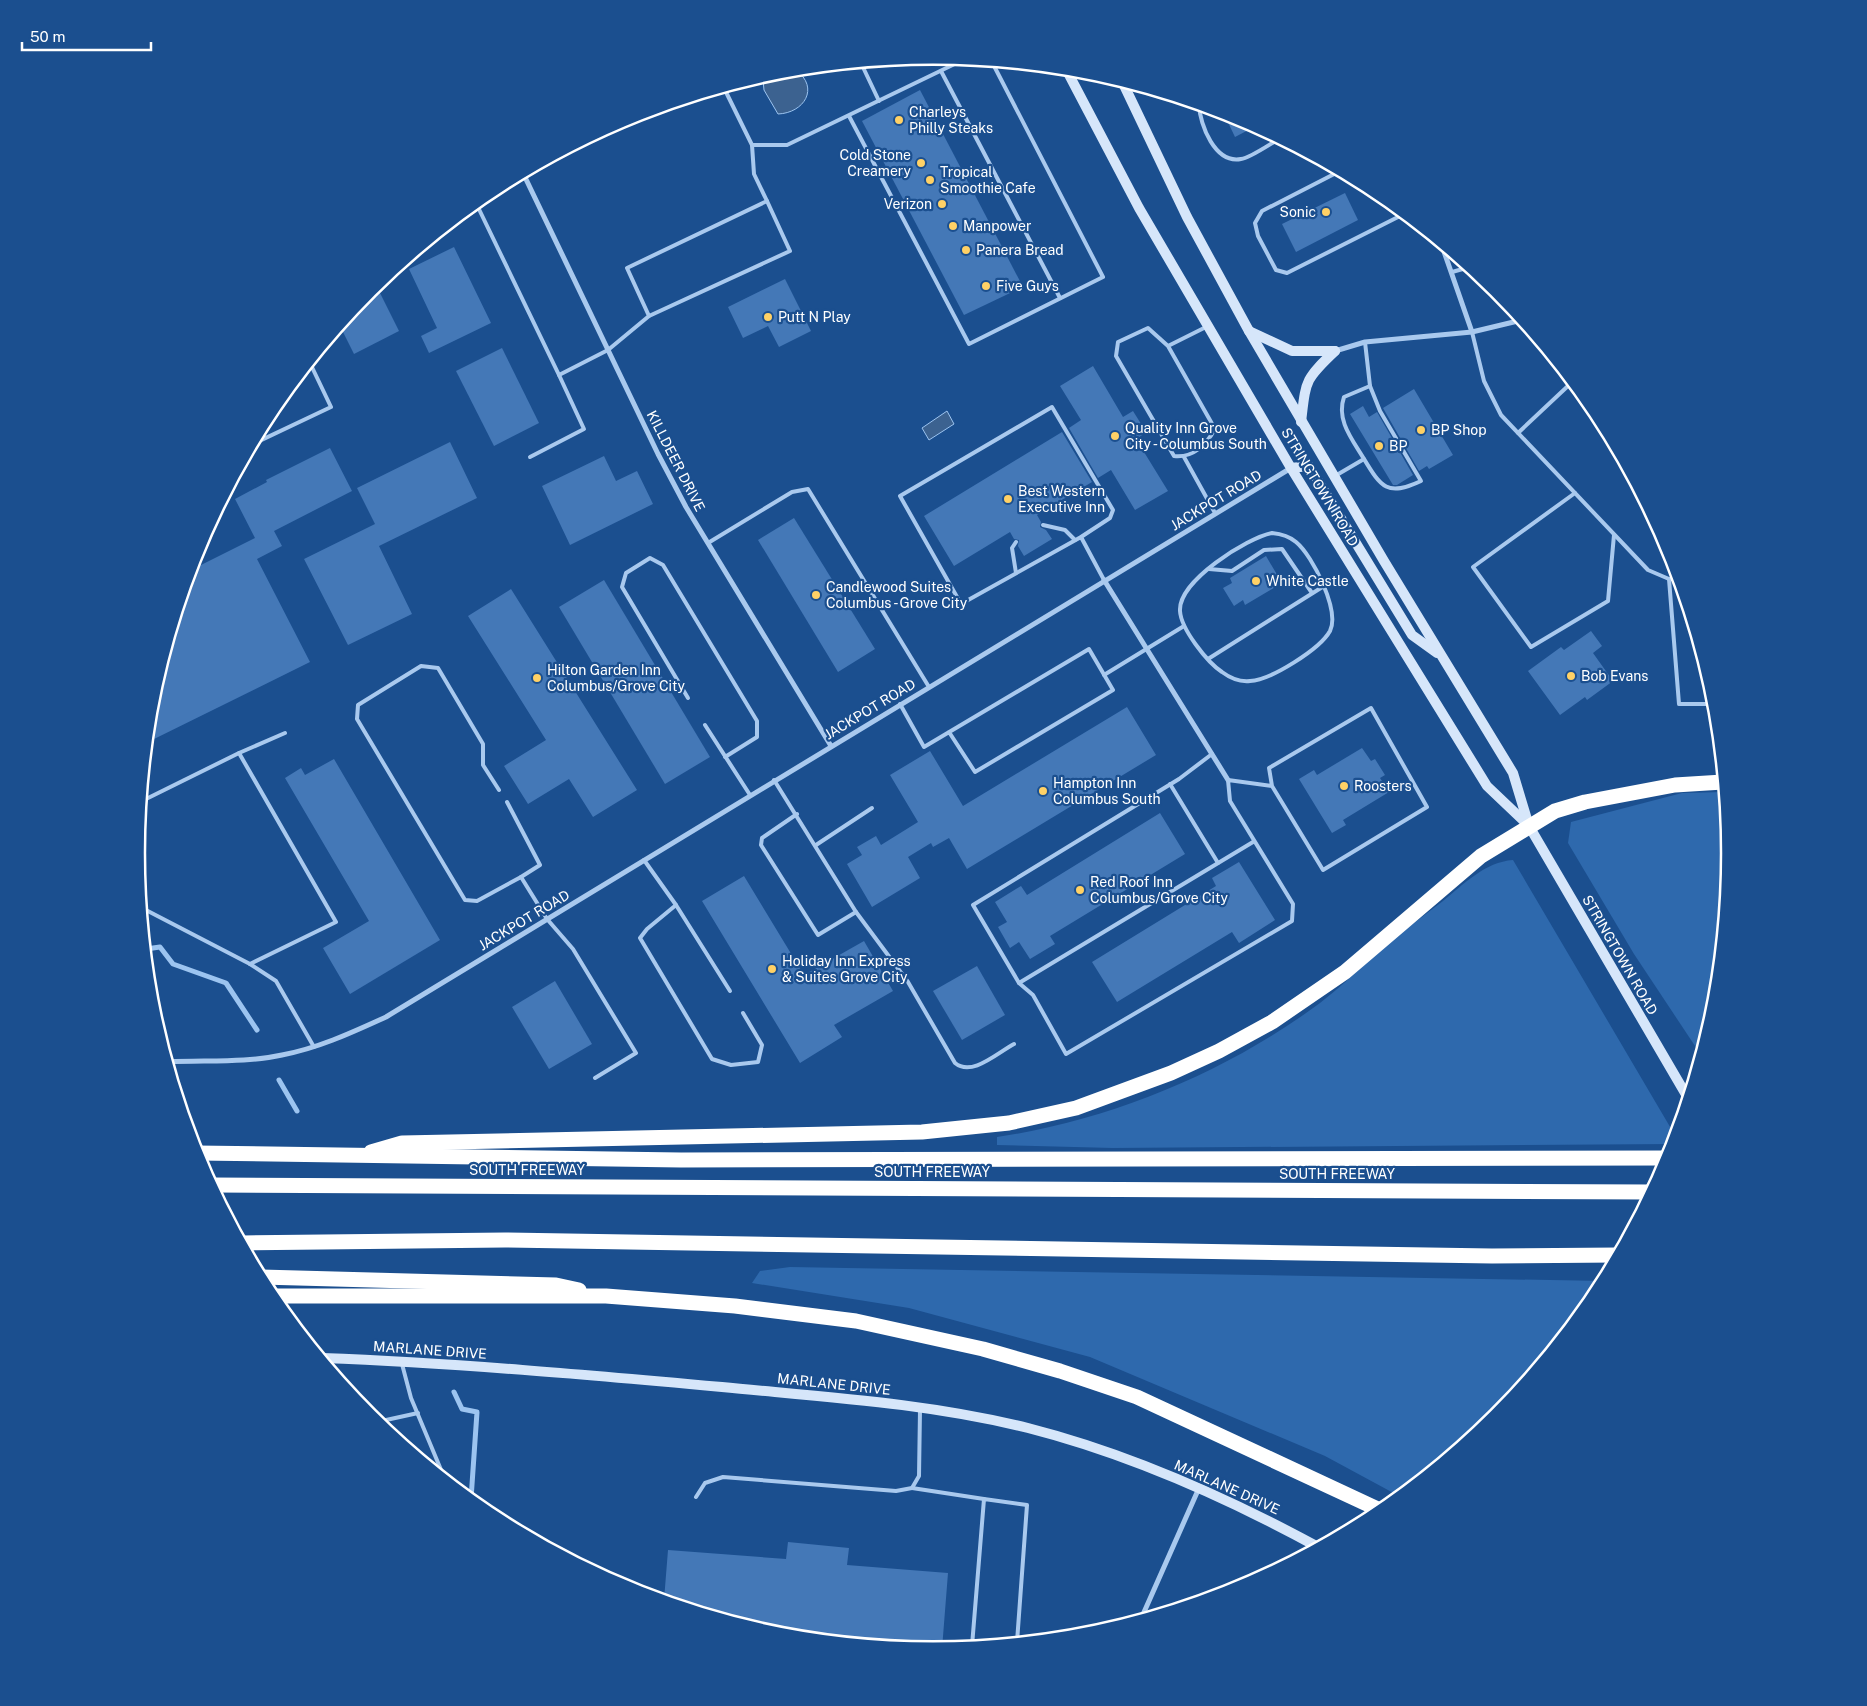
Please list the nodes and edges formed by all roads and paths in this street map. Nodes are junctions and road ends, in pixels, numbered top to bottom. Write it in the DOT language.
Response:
graph roads {
  1 [pos="952,66"];
  2 [pos="995,68"];
  3 [pos="864,69"];
  4 [pos="941,71"];
  5 [pos="1070,77"];
  6 [pos="1125,89"];
  7 [pos="726,93"];
  8 [pos="879,101"];
  9 [pos="1200,112"];
  10 [pos="849,116"];
  11 [pos="1273,142"];
  12 [pos="752,145"];
  13 [pos="1334,175"];
  14 [pos="526,179"];
  15 [pos="767,201"];
  16 [pos="479,210"];
  17 [pos="1398,217"];
  18 [pos="1445,255"];
  19 [pos="1462,269"];
  20 [pos="1452,272"];
  21 [pos="1060,298"];
  22 [pos="649,316"];
  23 [pos="1515,322"];
  24 [pos="1208,326"];
  25 [pos="1249,331"];
  26 [pos="1472,332"];
  27 [pos="1365,342"];
  28 [pos="1168,346"];
  29 [pos="608,350"];
  30 [pos="1335,351"];
  31 [pos="312,368"];
  32 [pos="559,375"];
  33 [pos="1370,386"];
  34 [pos="1569,386"];
  35 [pos="1301,422"];
  36 [pos="1518,433"];
  37 [pos="263,439"];
  38 [pos="530,457"];
  39 [pos="1184,457"];
  40 [pos="1364,458"];
  41 [pos="1291,468"];
  42 [pos="1334,477"];
  43 [pos="1575,494"];
  44 [pos="1215,514"];
  45 [pos="1043,525"];
  46 [pos="1614,535"];
  47 [pos="1081,537"];
  48 [pos="1075,540"];
  49 [pos="1016,542"];
  50 [pos="708,543"];
  51 [pos="1209,569"];
  52 [pos="1016,573"];
  53 [pos="1670,579"];
  54 [pos="1104,580"];
  55 [pos="1324,586"];
  56 [pos="1312,594"];
  57 [pos="1184,626"];
  58 [pos="1147,648"];
  59 [pos="1442,656"];
  60 [pos="1208,659"];
  61 [pos="1104,674"];
  62 [pos="929,687"];
  63 [pos="688,698"];
  64 [pos="900,704"];
  65 [pos="1707,704"];
  66 [pos="705,725"];
  67 [pos="949,732"];
  68 [pos="285,733"];
  69 [pos="831,746"];
  70 [pos="239,754"];
  71 [pos="1212,754"];
  72 [pos="726,757"];
  73 [pos="774,780"];
  74 [pos="1228,780"];
  75 [pos="1718,782"];
  76 [pos="1170,784"];
  77 [pos="1272,786"];
  78 [pos="499,790"];
  79 [pos="750,795"];
  80 [pos="147,798"];
  81 [pos="508,802"];
  82 [pos="872,808"];
  83 [pos="797,814"];
  84 [pos="1529,826"];
  85 [pos="1253,842"];
  86 [pos="816,845"];
  87 [pos="644,860"];
  88 [pos="1218,863"];
  89 [pos="521,877"];
  90 [pos="676,904"];
  91 [pos="148,911"];
  92 [pos="856,912"];
  93 [pos="547,919"];
  94 [pos="250,964"];
  95 [pos="1019,983"];
  96 [pos="730,991"];
  97 [pos="743,1013"];
  98 [pos="1014,1044"];
  99 [pos="314,1047"];
  100 [pos="173,1062"];
  101 [pos="595,1078"];
  102 [pos="1684,1092"];
  103 [pos="204,1153"];
  104 [pos="354,1157"];
  105 [pos="1661,1158"];
  106 [pos="219,1185"];
  107 [pos="1645,1192"];
  108 [pos="249,1243"];
  109 [pos="1611,1255"];
  110 [pos="270,1277"];
  111 [pos="282,1296"];
  112 [pos="606,1296"];
  113 [pos="329,1358"];
  114 [pos="402,1362"];
  115 [pos="920,1407"];
  116 [pos="418,1413"];
  117 [pos="387,1420"];
  118 [pos="440,1466"];
  119 [pos="912,1488"];
  120 [pos="1199,1488"];
  121 [pos="696,1497"];
  122 [pos="984,1499"];
  123 [pos="1373,1507"];
  124 [pos="1313,1543"];
  125 [pos="1144,1612"];
  126 [pos="1017,1636"];
  127 [pos="973,1639"];
  1 -- 4 [label="lane"];
  2 -- 21 [label="lane"];
  3 -- 8 [label="lane"];
  4 -- 8 [label="lane"];
  4 -- 21 [label="lane"];
  5 -- 24 [label="main road, STRINGTOWN ROAD"];
  6 -- 25 [label="main road, STRINGTOWN ROAD"];
  7 -- 12 [label="lane"];
  8 -- 10 [label="lane"];
  9 -- 11 [label="lane"];
  10 -- 12 [label="lane"];
  10 -- 21 [label="lane"];
  12 -- 15 [label="lane"];
  13 -- 17 [label="lane"];
  14 -- 29 [label="street, KILLDEER DRIVE"];
  15 -- 22 [label="lane"];
  15 -- 22 [label="lane"];
  16 -- 32 [label="lane"];
  18 -- 20 [label="street"];
  19 -- 20 [label="lane"];
  20 -- 26 [label="street"];
  22 -- 29 [label="lane"];
  23 -- 26 [label="street"];
  24 -- 28 [label="lane"];
  24 -- 41 [label="main road, STRINGTOWN ROAD"];
  25 -- 30 [label="main road"];
  25 -- 35 [label="main road, STRINGTOWN ROAD"];
  26 -- 27 [label="street"];
  26 -- 36 [label="lane"];
  27 -- 30 [label="street"];
  27 -- 33 [label="lane"];
  28 -- 39 [label="lane"];
  28 -- 39 [label="lane"];
  29 -- 32 [label="lane"];
  29 -- 50 [label="street, KILLDEER DRIVE"];
  30 -- 35 [label="main road"];
  31 -- 37 [label="lane"];
  32 -- 38 [label="lane"];
  33 -- 40 [label="lane"];
  33 -- 40 [label="lane"];
  34 -- 36 [label="lane"];
  35 -- 42 [label="main road, STRINGTOWN ROAD"];
  36 -- 43 [label="lane"];
  39 -- 44 [label="lane"];
  40 -- 42 [label="lane"];
  41 -- 44 [label="street, JACKPOT ROAD"];
  41 -- 59 [label="main road"];
  41 -- 84 [label="main road, STRINGTOWN ROAD"];
  42 -- 59 [label="main road, STRINGTOWN ROAD"];
  43 -- 46 [label="lane"];
  43 -- 46 [label="lane"];
  44 -- 54 [label="street, JACKPOT ROAD"];
  45 -- 48 [label="lane"];
  46 -- 53 [label="lane"];
  47 -- 48 [label="lane"];
  47 -- 52 [label="lane"];
  47 -- 54 [label="lane"];
  48 -- 52 [label="lane"];
  49 -- 52 [label="lane"];
  50 -- 62 [label="lane"];
  50 -- 69 [label="street, KILLDEER DRIVE"];
  51 -- 55 [label="lane"];
  51 -- 56 [label="lane"];
  51 -- 57 [label="lane"];
  53 -- 65 [label="lane"];
  54 -- 58 [label="street"];
  54 -- 62 [label="street, JACKPOT ROAD"];
  55 -- 56 [label="lane"];
  55 -- 60 [label="lane"];
  56 -- 60 [label="lane"];
  57 -- 58 [label="lane"];
  57 -- 60 [label="lane"];
  58 -- 61 [label="lane"];
  58 -- 71 [label="street"];
  59 -- 84 [label="main road, STRINGTOWN ROAD"];
  61 -- 67 [label="lane"];
  61 -- 67 [label="lane"];
  62 -- 64 [label="street, JACKPOT ROAD"];
  63 -- 72 [label="lane"];
  64 -- 67 [label="lane"];
  64 -- 69 [label="street, JACKPOT ROAD"];
  66 -- 72 [label="lane"];
  68 -- 70 [label="lane"];
  69 -- 73 [label="street, JACKPOT ROAD"];
  70 -- 80 [label="lane"];
  70 -- 94 [label="lane"];
  71 -- 74 [label="street"];
  71 -- 76 [label="lane"];
  72 -- 79 [label="lane"];
  73 -- 79 [label="street, JACKPOT ROAD"];
  73 -- 83 [label="lane"];
  74 -- 77 [label="lane"];
  74 -- 85 [label="lane"];
  75 -- 84 [label="highway"];
  76 -- 88 [label="lane"];
  76 -- 95 [label="lane"];
  77 -- 77 [label="lane"];
  78 -- 89 [label="lane"];
  79 -- 87 [label="street, JACKPOT ROAD"];
  81 -- 89 [label="lane"];
  82 -- 86 [label="lane"];
  83 -- 86 [label="lane"];
  83 -- 92 [label="lane"];
  84 -- 102 [label="main road, STRINGTOWN ROAD"];
  84 -- 104 [label="highway"];
  85 -- 88 [label="lane"];
  85 -- 95 [label="lane"];
  86 -- 92 [label="lane"];
  87 -- 90 [label="lane"];
  87 -- 93 [label="street, JACKPOT ROAD"];
  88 -- 95 [label="lane"];
  89 -- 93 [label="lane"];
  90 -- 96 [label="lane"];
  90 -- 97 [label="lane"];
  91 -- 94 [label="lane"];
  92 -- 98 [label="lane"];
  93 -- 99 [label="street, JACKPOT ROAD"];
  93 -- 101 [label="lane"];
  94 -- 99 [label="lane"];
  99 -- 100 [label="street, JACKPOT ROAD"];
  103 -- 104 [label="highway"];
  104 -- 105 [label="highway"];
  106 -- 107 [label="highway, SOUTH FREEWAY"];
  108 -- 109 [label="highway"];
  110 -- 112 [label="highway"];
  111 -- 112 [label="highway"];
  112 -- 123 [label="highway"];
  113 -- 114 [label="main road, MARLANE DRIVE"];
  114 -- 115 [label="main road, MARLANE DRIVE"];
  114 -- 116 [label="lane"];
  115 -- 119 [label="lane"];
  115 -- 120 [label="main road, MARLANE DRIVE"];
  116 -- 117 [label="lane"];
  116 -- 118 [label="lane"];
  119 -- 121 [label="lane"];
  119 -- 122 [label="lane"];
  120 -- 124 [label="main road, MARLANE DRIVE"];
  120 -- 125 [label="street"];
  122 -- 126 [label="lane"];
  122 -- 127 [label="lane"];
}
